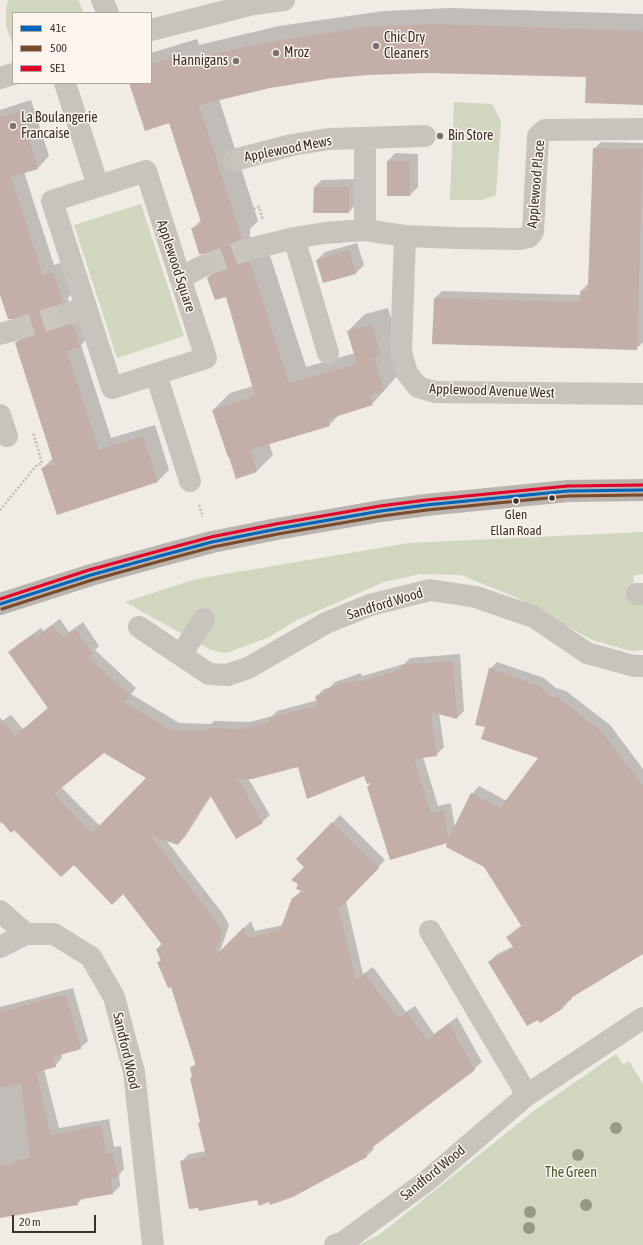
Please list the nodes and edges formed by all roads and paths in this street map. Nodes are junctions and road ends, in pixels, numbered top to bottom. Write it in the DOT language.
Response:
graph roads {
  1 [pos="102,0"];
  2 [pos="284,0"];
  3 [pos="108,12"];
  4 [pos="152,30"];
  5 [pos="12,74"];
  6 [pos="0,78"];
  7 [pos="65,84"];
  8 [pos="643,129"];
  9 [pos="425,136"];
  10 [pos="365,138"];
  11 [pos="234,160"];
  12 [pos="98,186"];
  13 [pos="365,230"];
  14 [pos="405,236"];
  15 [pos="294,238"];
  16 [pos="270,245"];
  17 [pos="246,250"];
  18 [pos="203,266"];
  19 [pos="180,278"];
  20 [pos="328,353"];
  21 [pos="156,374"];
  22 [pos="643,394"];
  23 [pos="0,415"];
  24 [pos="7,436"];
  25 [pos="190,481"];
  26 [pos="643,490"];
  27 [pos="0,510"];
  28 [pos="212,542"];
  29 [pos="0,604"];
  30 [pos="204,619"];
  31 [pos="139,627"];
  32 [pos="181,655"];
  33 [pos="643,666"];
  34 [pos="0,911"];
  35 [pos="430,931"];
  36 [pos="26,934"];
  37 [pos="0,947"];
  38 [pos="643,1018"];
  39 [pos="527,1096"];
  40 [pos="153,1245"];
  41 [pos="335,1245"];
  1 -- 3 [label="street"];
  2 -- 4 [label="street"];
  5 -- 6 [label="street"];
  7 -- 12 [label="street"];
  8 -- 14 [label="street, Applewood Place"];
  9 -- 10 [label="street, Applewood Mews"];
  10 -- 11 [label="street, Applewood Mews"];
  10 -- 13 [label="street"];
  11 -- 16 [label="path"];
  12 -- 19 [label="street, Applewood Square"];
  12 -- 21 [label="street, Applewood Square"];
  13 -- 14 [label="street"];
  13 -- 15 [label="street"];
  14 -- 22 [label="street, Applewood Avenue West"];
  15 -- 16 [label="street"];
  15 -- 20 [label="street"];
  16 -- 17 [label="street"];
  18 -- 19 [label="street"];
  19 -- 21 [label="street, Applewood Square"];
  21 -- 25 [label="street"];
  23 -- 24 [label="street"];
  24 -- 27 [label="path"];
  25 -- 28 [label="path"];
  26 -- 28 [label="street"];
  28 -- 29 [label="street"];
  30 -- 32 [label="street"];
  31 -- 32 [label="street, Sandford Wood"];
  32 -- 33 [label="street, Sandford Wood"];
  34 -- 36 [label="street"];
  35 -- 39 [label="street"];
  36 -- 37 [label="street, Sandford Wood"];
  36 -- 40 [label="street, Sandford Wood"];
  38 -- 39 [label="street, Sandford Wood"];
  39 -- 41 [label="street, Sandford Wood"];
}
